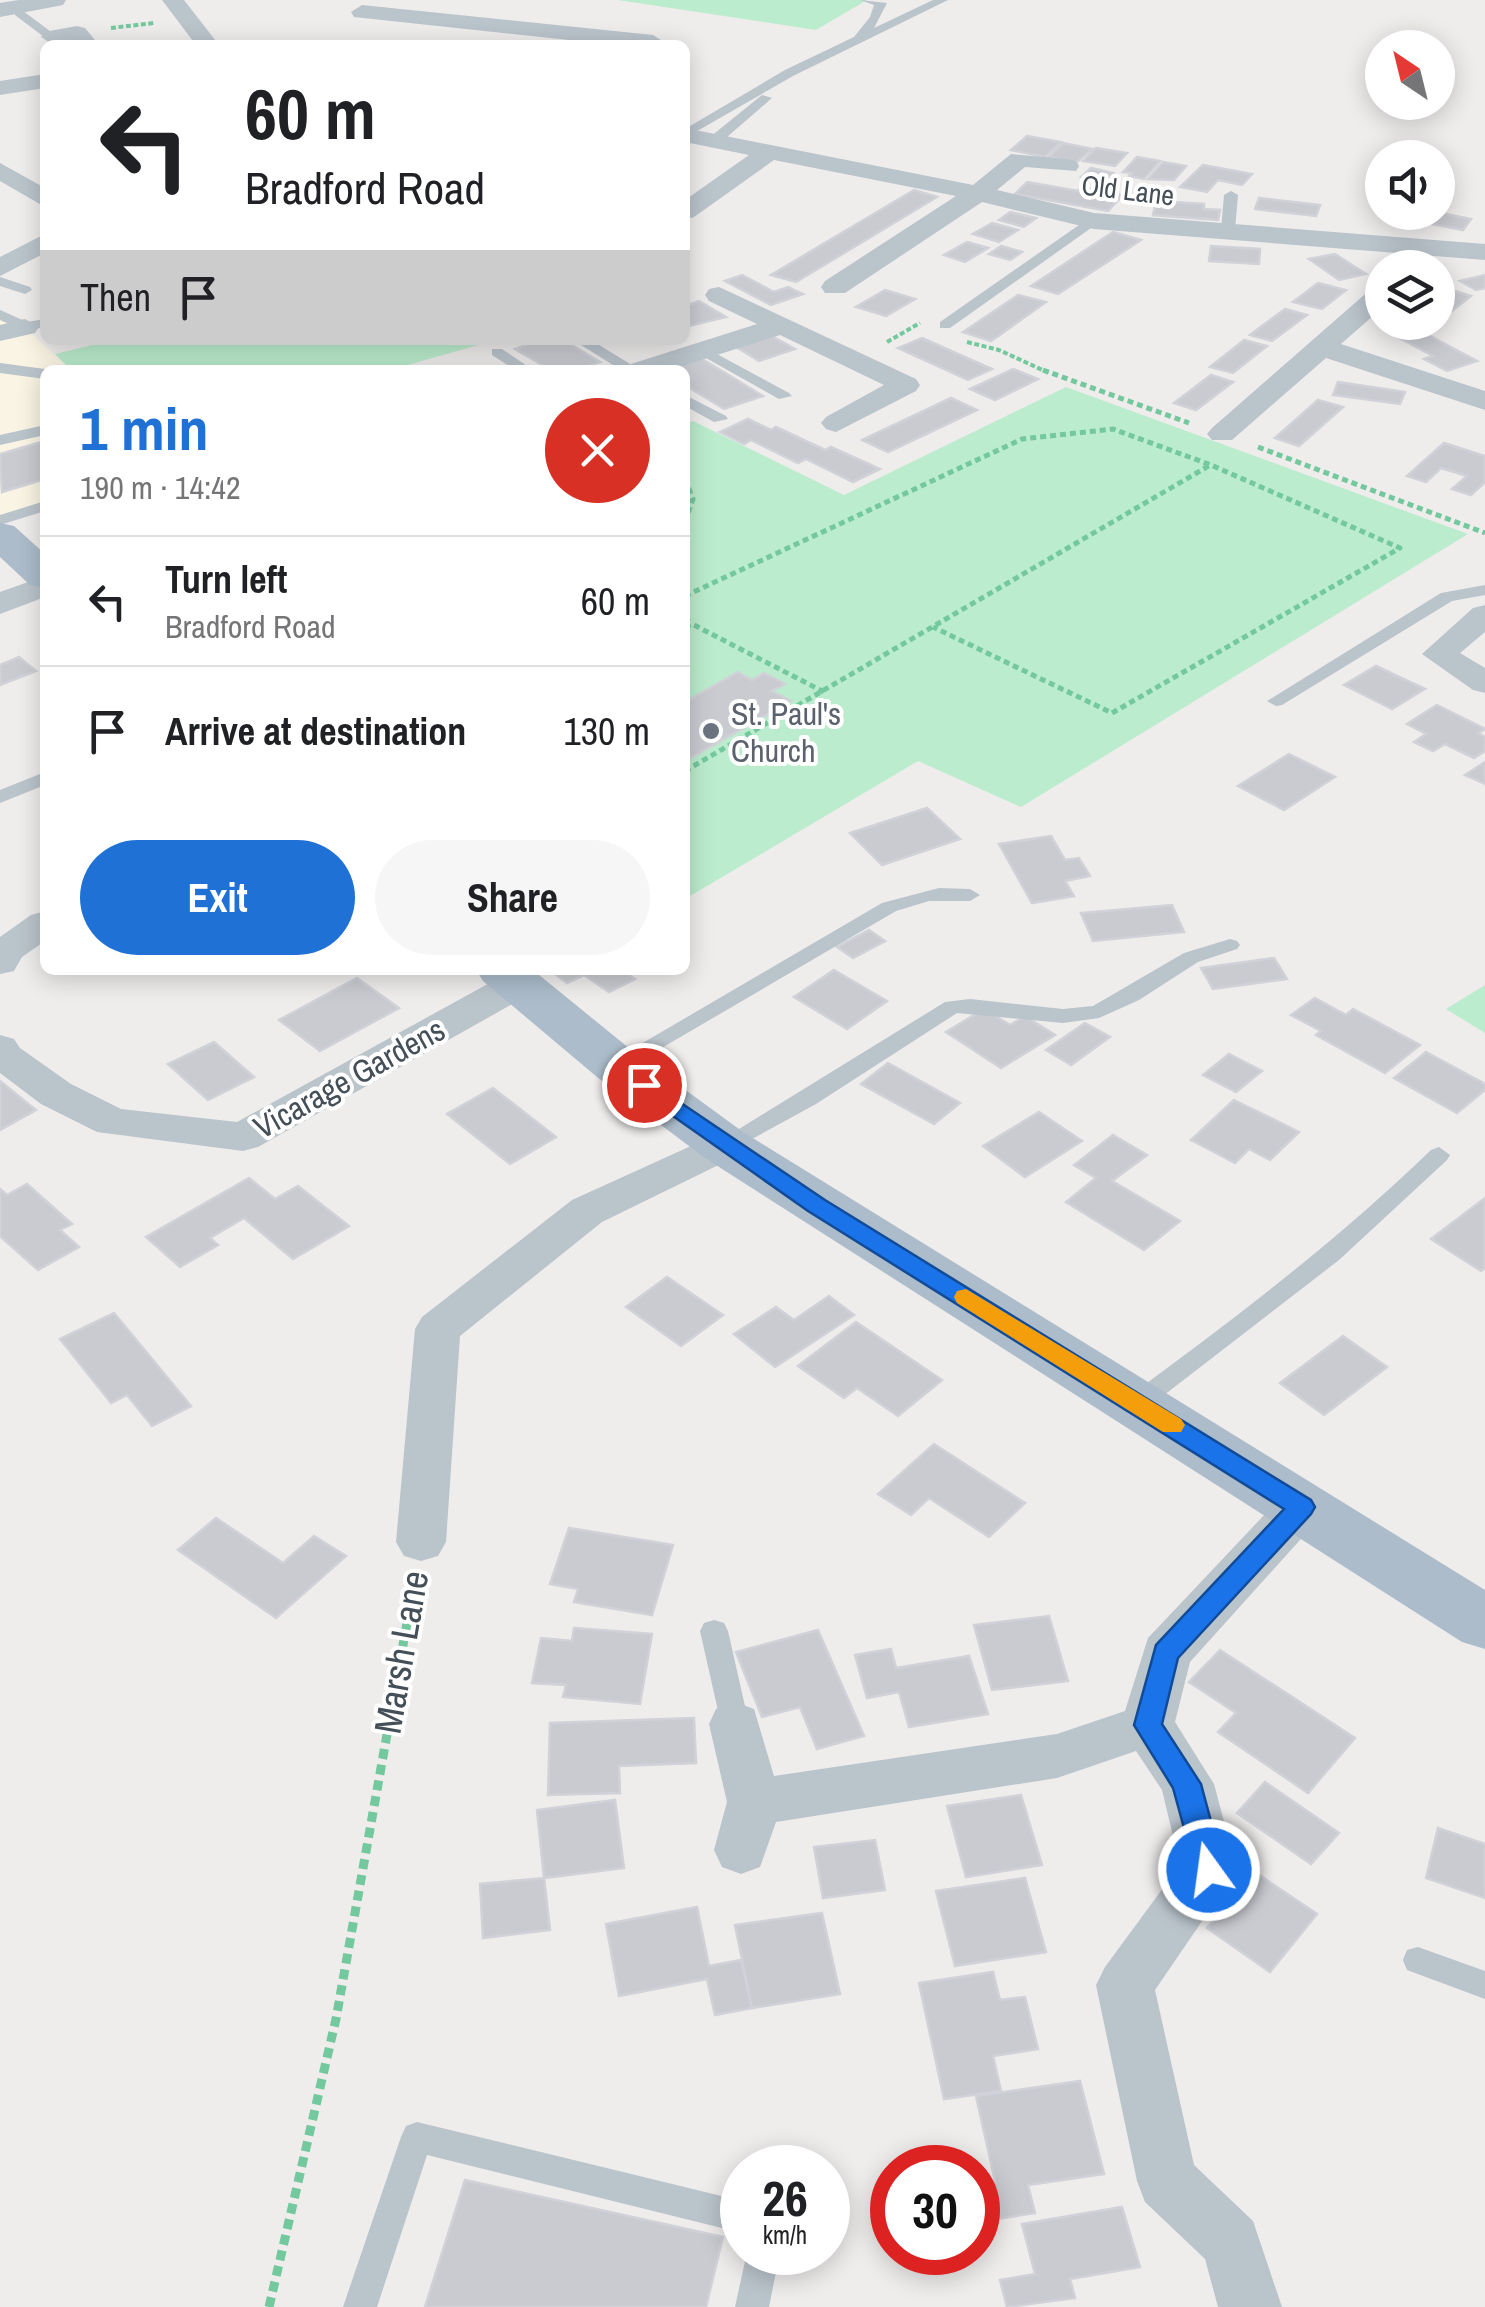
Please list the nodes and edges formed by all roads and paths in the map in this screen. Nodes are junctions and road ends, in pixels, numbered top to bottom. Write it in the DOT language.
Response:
graph roads {
  1 [pos="54,0"];
  2 [pos="866,0"];
  3 [pos="942,0"];
  4 [pos="179,9"];
  5 [pos="10,11"];
  6 [pos="361,13"];
  7 [pos="108,28"];
  8 [pos="52,37"];
  9 [pos="83,39"];
  10 [pos="204,40"];
  11 [pos="633,40"];
  12 [pos="858,40"];
  13 [pos="834,60"];
  14 [pos="40,82"];
  15 [pos="0,88"];
  16 [pos="690,131"];
  17 [pos="690,135"];
  18 [pos="715,140"];
  19 [pos="770,151"];
  20 [pos="1067,166"];
  21 [pos="0,170"];
  22 [pos="978,193"];
  23 [pos="40,196"];
  24 [pos="1230,196"];
  25 [pos="690,208"];
  26 [pos="1094,221"];
  27 [pos="1228,230"];
  28 [pos="1365,250"];
  29 [pos="1485,252"];
  30 [pos="38,253"];
  31 [pos="1455,255"];
  32 [pos="0,268"];
  33 [pos="0,282"];
  34 [pos="835,287"];
  35 [pos="25,290"];
  36 [pos="718,295"];
  37 [pos="1365,309"];
  38 [pos="928,318"];
  39 [pos="944,325"];
  40 [pos="778,326"];
  41 [pos="589,345"];
  42 [pos="1322,347"];
  43 [pos="702,350"];
  44 [pos="498,352"];
  45 [pos="856,360"];
  46 [pos="518,365"];
  47 [pos="623,365"];
  48 [pos="656,365"];
  49 [pos="0,368"];
  50 [pos="40,373"];
  51 [pos="784,396"];
  52 [pos="1485,400"];
  53 [pos="690,403"];
  54 [pos="720,419"];
  55 [pos="836,422"];
  56 [pos="40,431"];
  57 [pos="0,440"];
  58 [pos="1223,446"];
  59 [pos="1211,465"];
  60 [pos="40,508"];
  61 [pos="0,520"];
  62 [pos="0,535"];
  63 [pos="40,572"];
  64 [pos="40,577"];
  65 [pos="1485,590"];
  66 [pos="690,594"];
  67 [pos="0,604"];
  68 [pos="1485,614"];
  69 [pos="690,626"];
  70 [pos="933,627"];
  71 [pos="1485,683"];
  72 [pos="824,692"];
  73 [pos="1276,700"];
  74 [pos="690,768"];
  75 [pos="40,780"];
  76 [pos="0,797"];
  77 [pos="970,895"];
  78 [pos="40,926"];
  79 [pos="1230,945"];
  80 [pos="0,962"];
  81 [pos="510,977"];
  82 [pos="0,1048"];
  83 [pos="616,1065"];
  84 [pos="724,1145"];
  85 [pos="1439,1155"];
  86 [pos="1137,1403"];
  87 [pos="1302,1507"];
  88 [pos="421,1542"];
  89 [pos="1485,1623"];
  90 [pos="714,1631"];
  91 [pos="735,1724"];
  92 [pos="1148,1725"];
  93 [pos="1418,1960"];
  94 [pos="1485,1985"];
  95 [pos="720,2213"];
  96 [pos="759,2275"];
  97 [pos="269,2307"];
  98 [pos="360,2307"];
  99 [pos="752,2307"];
  100 [pos="1250,2307"];
  1 -- 5 [label="street"];
  2 -- 12 [label="lane"];
  3 -- 12 [label="lane"];
  4 -- 7 [label="path"];
  4 -- 10 [label="street"];
  5 -- 8 [label="lane"];
  6 -- 11 [label="street"];
  7 -- 9 [label="street"];
  8 -- 9 [label="street"];
  12 -- 16 [label="lane"];
  13 -- 18 [label="lane"];
  14 -- 15 [label="street"];
  17 -- 18 [label="street, Old Lane"];
  18 -- 19 [label="street, Old Lane"];
  19 -- 22 [label="street, Old Lane"];
  19 -- 25 [label="street"];
  20 -- 22 [label="street"];
  21 -- 23 [label="street"];
  22 -- 26 [label="street, Old Lane"];
  22 -- 34 [label="street"];
  24 -- 27 [label="lane"];
  26 -- 27 [label="street, Old Lane"];
  26 -- 39 [label="lane"];
  27 -- 28 [label="street, Old Lane"];
  29 -- 31 [label="street, Old Lane"];
  30 -- 32 [label="street"];
  33 -- 35 [label="lane"];
  36 -- 40 [label="street"];
  37 -- 42 [label="street"];
  38 -- 45 [label="path"];
  40 -- 43 [label="street"];
  40 -- 45 [label="street"];
  41 -- 47 [label="lane"];
  42 -- 52 [label="street"];
  42 -- 58 [label="street"];
  43 -- 48 [label="street"];
  43 -- 51 [label="lane"];
  44 -- 46 [label="lane"];
  45 -- 55 [label="street"];
  49 -- 50 [label="lane"];
  53 -- 54 [label="lane"];
  56 -- 57 [label="lane"];
  58 -- 59 [label="path"];
  59 -- 66 [label="path"];
  59 -- 70 [label="path"];
  59 -- 70 [label="path"];
  60 -- 61 [label="lane"];
  62 -- 63 [label="main road"];
  64 -- 67 [label="street"];
  65 -- 73 [label="lane"];
  68 -- 71 [label="street"];
  69 -- 72 [label="path"];
  70 -- 72 [label="path"];
  72 -- 74 [label="path"];
  75 -- 76 [label="lane"];
  77 -- 83 [label="lane"];
  78 -- 80 [label="street"];
  79 -- 84 [label="lane"];
  81 -- 82 [label="street, Vicarage Gardens"];
  81 -- 83 [label="main road"];
  83 -- 84 [label="main road"];
  84 -- 86 [label="main road"];
  84 -- 88 [label="street, Marsh Lane"];
  85 -- 86 [label="lane"];
  86 -- 87 [label="main road"];
  87 -- 89 [label="main road"];
  87 -- 92 [label="street"];
  88 -- 97 [label="path, Marsh Lane"];
  90 -- 91 [label="lane"];
  91 -- 92 [label="street"];
  92 -- 100 [label="street"];
  93 -- 94 [label="lane"];
  95 -- 98 [label="lane"];
  96 -- 99 [label="lane"];
}
